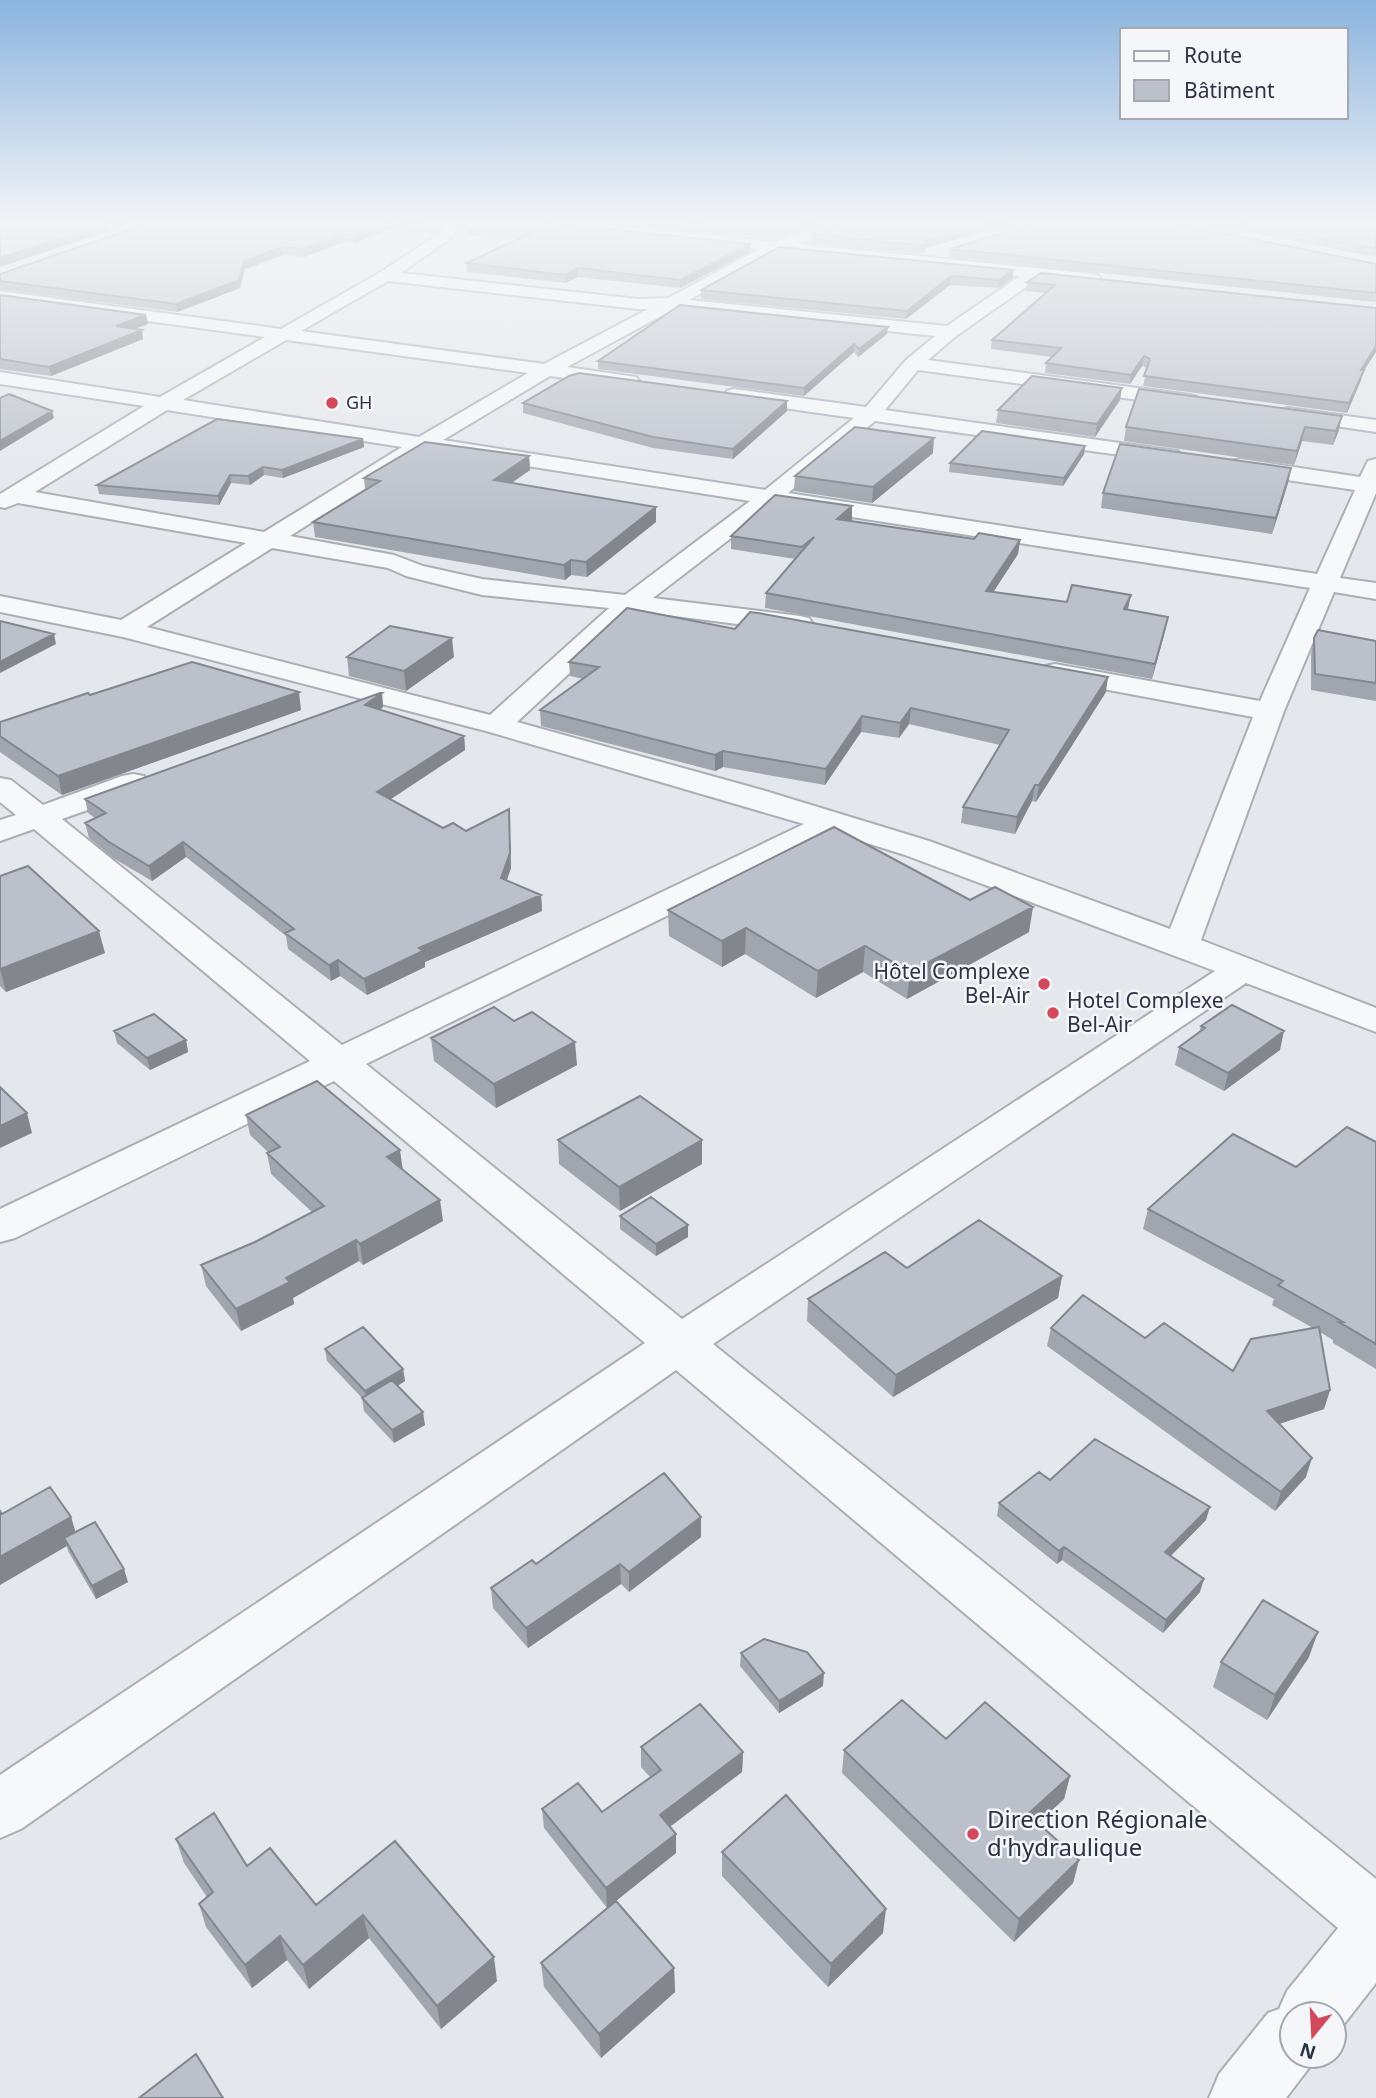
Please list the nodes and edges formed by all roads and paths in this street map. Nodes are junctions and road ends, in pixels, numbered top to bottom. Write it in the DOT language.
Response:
graph roads {
  1 [pos="170,320"];
  2 [pos="311,320"];
  3 [pos="638,320"];
  4 [pos="833,320"];
  5 [pos="968,320"];
  6 [pos="950,332"];
  7 [pos="284,336"];
  8 [pos="914,364"];
  9 [pos="547,370"];
  10 [pos="0,377"];
  11 [pos="655,384"];
  12 [pos="709,392"];
  13 [pos="162,404"];
  14 [pos="1213,404"];
  15 [pos="1267,412"];
  16 [pos="871,414"];
  17 [pos="1376,426"];
  18 [pos="423,443"];
  19 [pos="1188,459"];
  20 [pos="1216,463"];
  21 [pos="1373,479"];
  22 [pos="768,498"];
  23 [pos="7,499"];
  24 [pos="267,539"];
  25 [pos="1325,584"];
  26 [pos="1376,591"];
  27 [pos="630,603"];
  28 [pos="0,604"];
  29 [pos="125,629"];
  30 [pos="825,629"];
  31 [pos="1027,666"];
  32 [pos="378,695"];
  33 [pos="1270,711"];
  34 [pos="326,713"];
  35 [pos="496,724"];
  36 [pos="156,774"];
  37 [pos="0,788"];
  38 [pos="833,822"];
  39 [pos="20,824"];
  40 [pos="1181,945"];
  41 [pos="1242,969"];
  42 [pos="1376,1021"];
  43 [pos="338,1063"];
  44 [pos="0,1227"];
  45 [pos="679,1344"];
  46 [pos="0,1809"];
  47 [pos="1376,1919"];
  48 [pos="1376,1932"];
  49 [pos="1321,2000"];
  50 [pos="1278,2054"];
  51 [pos="1243,2098"];
  1 -- 7 [label="street"];
  2 -- 7 [label="street"];
  3 -- 9 [label="street"];
  4 -- 6 [label="street"];
  5 -- 6 [label="street"];
  6 -- 8 [label="street"];
  7 -- 9 [label="street"];
  7 -- 13 [label="street"];
  8 -- 14 [label="street"];
  8 -- 16 [label="street"];
  9 -- 11 [label="street"];
  9 -- 18 [label="street"];
  10 -- 13 [label="street"];
  12 -- 16 [label="street"];
  13 -- 18 [label="street"];
  13 -- 23 [label="street"];
  15 -- 17 [label="street"];
  16 -- 19 [label="street"];
  16 -- 22 [label="street"];
  18 -- 22 [label="street"];
  18 -- 24 [label="street"];
  20 -- 21 [label="street"];
  21 -- 25 [label="street"];
  22 -- 25 [label="street"];
  22 -- 27 [label="street"];
  23 -- 24 [label="street"];
  24 -- 27 [label="street"];
  24 -- 29 [label="street"];
  25 -- 26 [label="street"];
  25 -- 33 [label="street"];
  27 -- 30 [label="street"];
  27 -- 35 [label="street"];
  28 -- 29 [label="street"];
  29 -- 32 [label="street"];
  31 -- 33 [label="street"];
  32 -- 34 [label="street"];
  32 -- 35 [label="street"];
  33 -- 40 [label="street"];
  35 -- 38 [label="street"];
  36 -- 39 [label="street"];
  37 -- 39 [label="street"];
  38 -- 40 [label="street"];
  38 -- 43 [label="street"];
  39 -- 43 [label="street"];
  40 -- 41 [label="street"];
  41 -- 42 [label="street"];
  41 -- 45 [label="street"];
  43 -- 44 [label="street"];
  43 -- 45 [label="street"];
  45 -- 46 [label="street"];
  45 -- 47 [label="street"];
  48 -- 49 [label="street"];
  50 -- 51 [label="street"];
}
